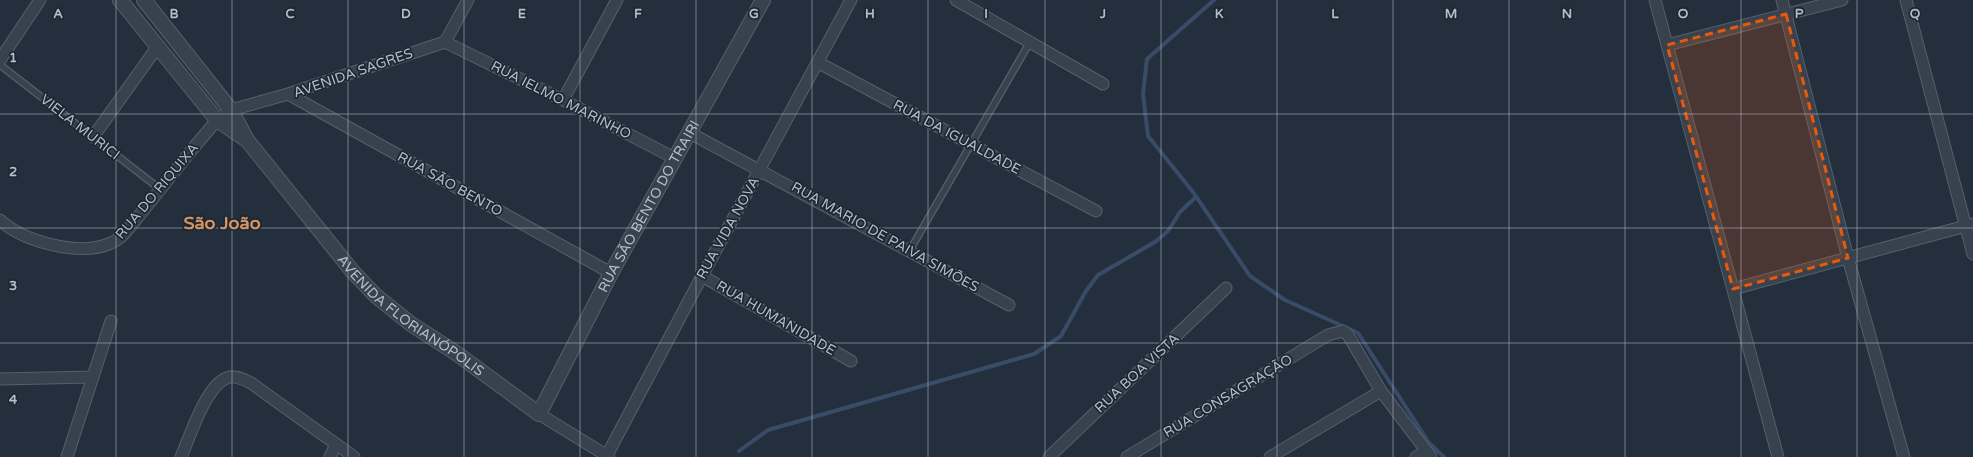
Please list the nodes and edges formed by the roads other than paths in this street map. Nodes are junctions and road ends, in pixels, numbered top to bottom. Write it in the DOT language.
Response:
graph roads {
  1 [pos="40,0"];
  2 [pos="120,0"];
  3 [pos="144,0"];
  4 [pos="468,0"];
  5 [pos="616,0"];
  6 [pos="763,0"];
  7 [pos="851,0"];
  8 [pos="956,0"];
  9 [pos="1655,0"];
  10 [pos="1782,0"];
  11 [pos="1842,0"];
  12 [pos="1906,0"];
  13 [pos="1786,14"];
  14 [pos="445,42"];
  15 [pos="1030,42"];
  16 [pos="1667,45"];
  17 [pos="158,46"];
  18 [pos="0,60"];
  19 [pos="819,63"];
  20 [pos="0,64"];
  21 [pos="1103,84"];
  22 [pos="288,94"];
  23 [pos="563,100"];
  24 [pos="231,110"];
  25 [pos="217,120"];
  26 [pos="690,133"];
  27 [pos="93,137"];
  28 [pos="247,140"];
  29 [pos="971,144"];
  30 [pos="676,159"];
  31 [pos="760,170"];
  32 [pos="160,189"];
  33 [pos="1096,211"];
  34 [pos="0,220"];
  35 [pos="1969,225"];
  36 [pos="910,250"];
  37 [pos="1973,254"];
  38 [pos="1848,258"];
  39 [pos="612,273"];
  40 [pos="702,276"];
  41 [pos="1226,288"];
  42 [pos="1733,289"];
  43 [pos="1009,305"];
  44 [pos="112,321"];
  45 [pos="851,361"];
  46 [pos="92,376"];
  47 [pos="0,379"];
  48 [pos="1381,391"];
  49 [pos="539,414"];
  50 [pos="336,444"];
  51 [pos="1428,455"];
  52 [pos="67,457"];
  53 [pos="181,457"];
  54 [pos="330,457"];
  55 [pos="354,457"];
  56 [pos="607,457"];
  57 [pos="1049,457"];
  58 [pos="1127,457"];
  59 [pos="1270,457"];
  60 [pos="1416,457"];
  61 [pos="1778,457"];
  62 [pos="1904,457"];
  1 -- 18 [label="street"];
  2 -- 17 [label="street, AVENIDA FLORIANÓPOLIS"];
  3 -- 24 [label="street, AVENIDA FLORIANÓPOLIS"];
  4 -- 14 [label="street"];
  5 -- 23 [label="street"];
  6 -- 26 [label="street, RUA SÃO BENTO DO TRAIRI"];
  7 -- 19 [label="street, RUA VIDA NOVA"];
  8 -- 15 [label="street"];
  9 -- 16 [label="street"];
  10 -- 13 [label="street"];
  11 -- 13 [label="street"];
  12 -- 35 [label="street"];
  13 -- 16 [label="street"];
  13 -- 38 [label="street"];
  14 -- 22 [label="street, AVENIDA SAGRES"];
  14 -- 23 [label="street, RUA IELMO MARINHO"];
  15 -- 21 [label="street"];
  15 -- 29 [label="lane"];
  16 -- 42 [label="street"];
  17 -- 25 [label="street, AVENIDA FLORIANÓPOLIS"];
  17 -- 27 [label="street"];
  19 -- 29 [label="street, RUA DA IGUALDADE"];
  19 -- 31 [label="street, RUA VIDA NOVA"];
  20 -- 27 [label="lane, VIELA MURICI"];
  22 -- 24 [label="street, AVENIDA SAGRES"];
  22 -- 39 [label="street, RUA SÃO BENTO"];
  23 -- 30 [label="street, RUA IELMO MARINHO"];
  24 -- 25 [label="street, AVENIDA SAGRES"];
  24 -- 28 [label="street, AVENIDA FLORIANÓPOLIS"];
  25 -- 28 [label="street, AVENIDA FLORIANÓPOLIS"];
  25 -- 32 [label="street, RUA DO RIQUIXA"];
  26 -- 30 [label="street, RUA SÃO BENTO DO TRAIRI"];
  26 -- 31 [label="street, RUA MARIO DE PAIVA SIMÕES"];
  27 -- 32 [label="lane, VIELA MURICI"];
  28 -- 49 [label="street, AVENIDA FLORIANÓPOLIS"];
  29 -- 33 [label="street, RUA DA IGUALDADE"];
  29 -- 36 [label="lane"];
  30 -- 39 [label="street, RUA SÃO BENTO DO TRAIRI"];
  31 -- 36 [label="street, RUA MARIO DE PAIVA SIMÕES"];
  31 -- 40 [label="street, RUA VIDA NOVA"];
  32 -- 34 [label="street, RUA DO RIQUIXA"];
  35 -- 37 [label="street"];
  35 -- 38 [label="street"];
  36 -- 43 [label="street, RUA MARIO DE PAIVA SIMÕES"];
  38 -- 42 [label="street"];
  38 -- 62 [label="street"];
  39 -- 49 [label="street, RUA SÃO BENTO DO TRAIRI"];
  40 -- 45 [label="street, RUA HUMANIDADE"];
  40 -- 56 [label="street, RUA VIDA NOVA"];
  41 -- 57 [label="street, RUA BOA VISTA"];
  42 -- 61 [label="street"];
  44 -- 46 [label="street"];
  46 -- 47 [label="street"];
  46 -- 52 [label="street"];
  48 -- 51 [label="street"];
  48 -- 58 [label="street, RUA CONSAGRAÇÃO"];
  48 -- 59 [label="street"];
  49 -- 56 [label="street, AVENIDA FLORIANÓPOLIS"];
  50 -- 53 [label="street"];
  50 -- 54 [label="street"];
  50 -- 55 [label="street"];
  51 -- 60 [label="street"];
}
